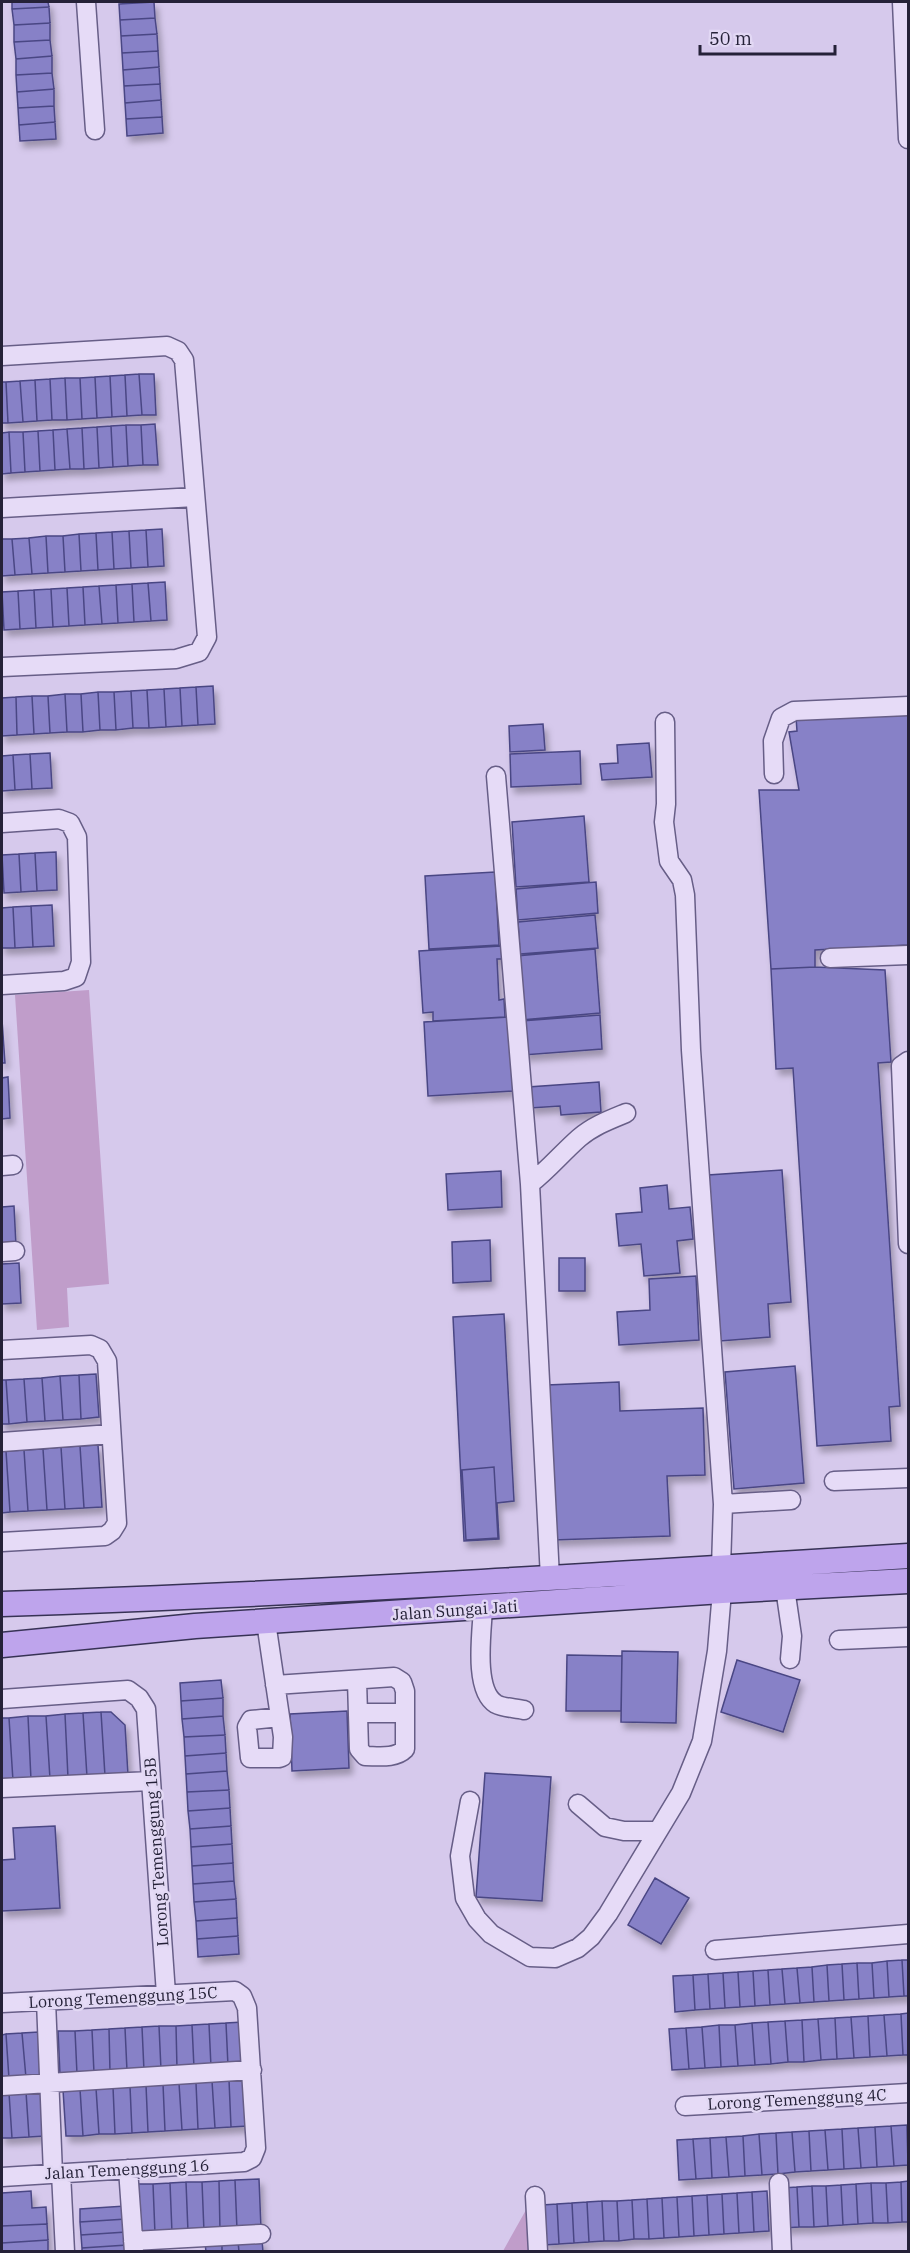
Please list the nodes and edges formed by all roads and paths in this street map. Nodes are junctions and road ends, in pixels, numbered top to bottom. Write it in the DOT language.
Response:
graph roads {
  1 [pos="86,2"];
  2 [pos="902,2"];
  3 [pos="95,130"];
  4 [pos="909,138"];
  5 [pos="2,356"];
  6 [pos="195,497"];
  7 [pos="2,508"];
  8 [pos="2,667"];
  9 [pos="909,706"];
  10 [pos="665,722"];
  11 [pos="774,774"];
  12 [pos="496,776"];
  13 [pos="2,823"];
  14 [pos="909,955"];
  15 [pos="831,958"];
  16 [pos="2,985"];
  17 [pos="909,1061"];
  18 [pos="626,1113"];
  19 [pos="530,1184"];
  20 [pos="909,1244"];
  21 [pos="2,1350"];
  22 [pos="111,1434"];
  23 [pos="2,1442"];
  24 [pos="909,1478"];
  25 [pos="834,1481"];
  26 [pos="791,1500"];
  27 [pos="723,1504"];
  28 [pos="2,1542"];
  29 [pos="909,1556"];
  30 [pos="722,1568"];
  31 [pos="550,1578"];
  32 [pos="909,1581"];
  33 [pos="785,1588"];
  34 [pos="722,1591"];
  35 [pos="2,1604"];
  36 [pos="483,1608"];
  37 [pos="266,1622"];
  38 [pos="909,1637"];
  39 [pos="839,1640"];
  40 [pos="2,1645"];
  41 [pos="790,1659"];
  42 [pos="357,1680"];
  43 [pos="275,1685"];
  44 [pos="2,1699"];
  45 [pos="524,1710"];
  46 [pos="358,1713"];
  47 [pos="405,1713"];
  48 [pos="280,1717"];
  49 [pos="152,1780"];
  50 [pos="2,1788"];
  51 [pos="470,1801"];
  52 [pos="578,1804"];
  53 [pos="658,1831"];
  54 [pos="909,1934"];
  55 [pos="716,1950"];
  56 [pos="166,1994"];
  57 [pos="46,2001"];
  58 [pos="2,2003"];
  59 [pos="252,2070"];
  60 [pos="48,2082"];
  61 [pos="2,2086"];
  62 [pos="909,2093"];
  63 [pos="685,2106"];
  64 [pos="128,2169"];
  65 [pos="57,2173"];
  66 [pos="2,2177"];
  67 [pos="779,2183"];
  68 [pos="535,2196"];
  69 [pos="261,2234"];
  70 [pos="134,2246"];
  71 [pos="65,2252"];
  72 [pos="538,2252"];
  73 [pos="782,2252"];
  1 -- 3 [label="street"];
  2 -- 4 [label="street"];
  5 -- 6 [label="street"];
  6 -- 7 [label="street"];
  6 -- 8 [label="street"];
  9 -- 11 [label="street"];
  10 -- 27 [label="street"];
  12 -- 19 [label="street"];
  13 -- 16 [label="street"];
  14 -- 15 [label="street"];
  17 -- 20 [label="street"];
  18 -- 19 [label="street"];
  19 -- 31 [label="street"];
  21 -- 22 [label="street"];
  22 -- 23 [label="street"];
  22 -- 28 [label="street"];
  24 -- 25 [label="street"];
  26 -- 27 [label="street"];
  27 -- 30 [label="street"];
  29 -- 30 [label="main road, Jalan Sungai Jati"];
  30 -- 31 [label="main road, Jalan Sungai Jati"];
  31 -- 35 [label="main road, Jalan Sungai Jati"];
  32 -- 33 [label="main road, Jalan Sungai Jati"];
  33 -- 34 [label="main road, Jalan Sungai Jati"];
  33 -- 41 [label="street"];
  34 -- 36 [label="main road, Jalan Sungai Jati"];
  34 -- 53 [label="street"];
  36 -- 37 [label="main road, Jalan Sungai Jati"];
  36 -- 45 [label="street"];
  37 -- 40 [label="main road, Jalan Sungai Jati"];
  37 -- 43 [label="street"];
  38 -- 39 [label="street"];
  42 -- 43 [label="street"];
  42 -- 46 [label="street"];
  42 -- 47 [label="street"];
  43 -- 48 [label="street"];
  44 -- 49 [label="street, Lorong Temenggung 15B"];
  46 -- 47 [label="street"];
  46 -- 47 [label="street"];
  49 -- 50 [label="street"];
  49 -- 56 [label="street, Lorong Temenggung 15B"];
  51 -- 53 [label="street"];
  52 -- 53 [label="street"];
  54 -- 55 [label="street"];
  56 -- 57 [label="street, Lorong Temenggung 15C"];
  56 -- 59 [label="street, Lorong Temenggung 15C"];
  57 -- 58 [label="street, Lorong Temenggung 15C"];
  57 -- 60 [label="street"];
  59 -- 60 [label="street"];
  59 -- 64 [label="street, Jalan Temenggung 16"];
  60 -- 61 [label="street"];
  60 -- 65 [label="street"];
  62 -- 63 [label="street, Lorong Temenggung 4C"];
  64 -- 65 [label="street, Jalan Temenggung 16"];
  64 -- 70 [label="street"];
  65 -- 66 [label="street, Jalan Temenggung 16"];
  65 -- 71 [label="street"];
  67 -- 73 [label="street"];
  68 -- 72 [label="street"];
  69 -- 70 [label="street"];
}
